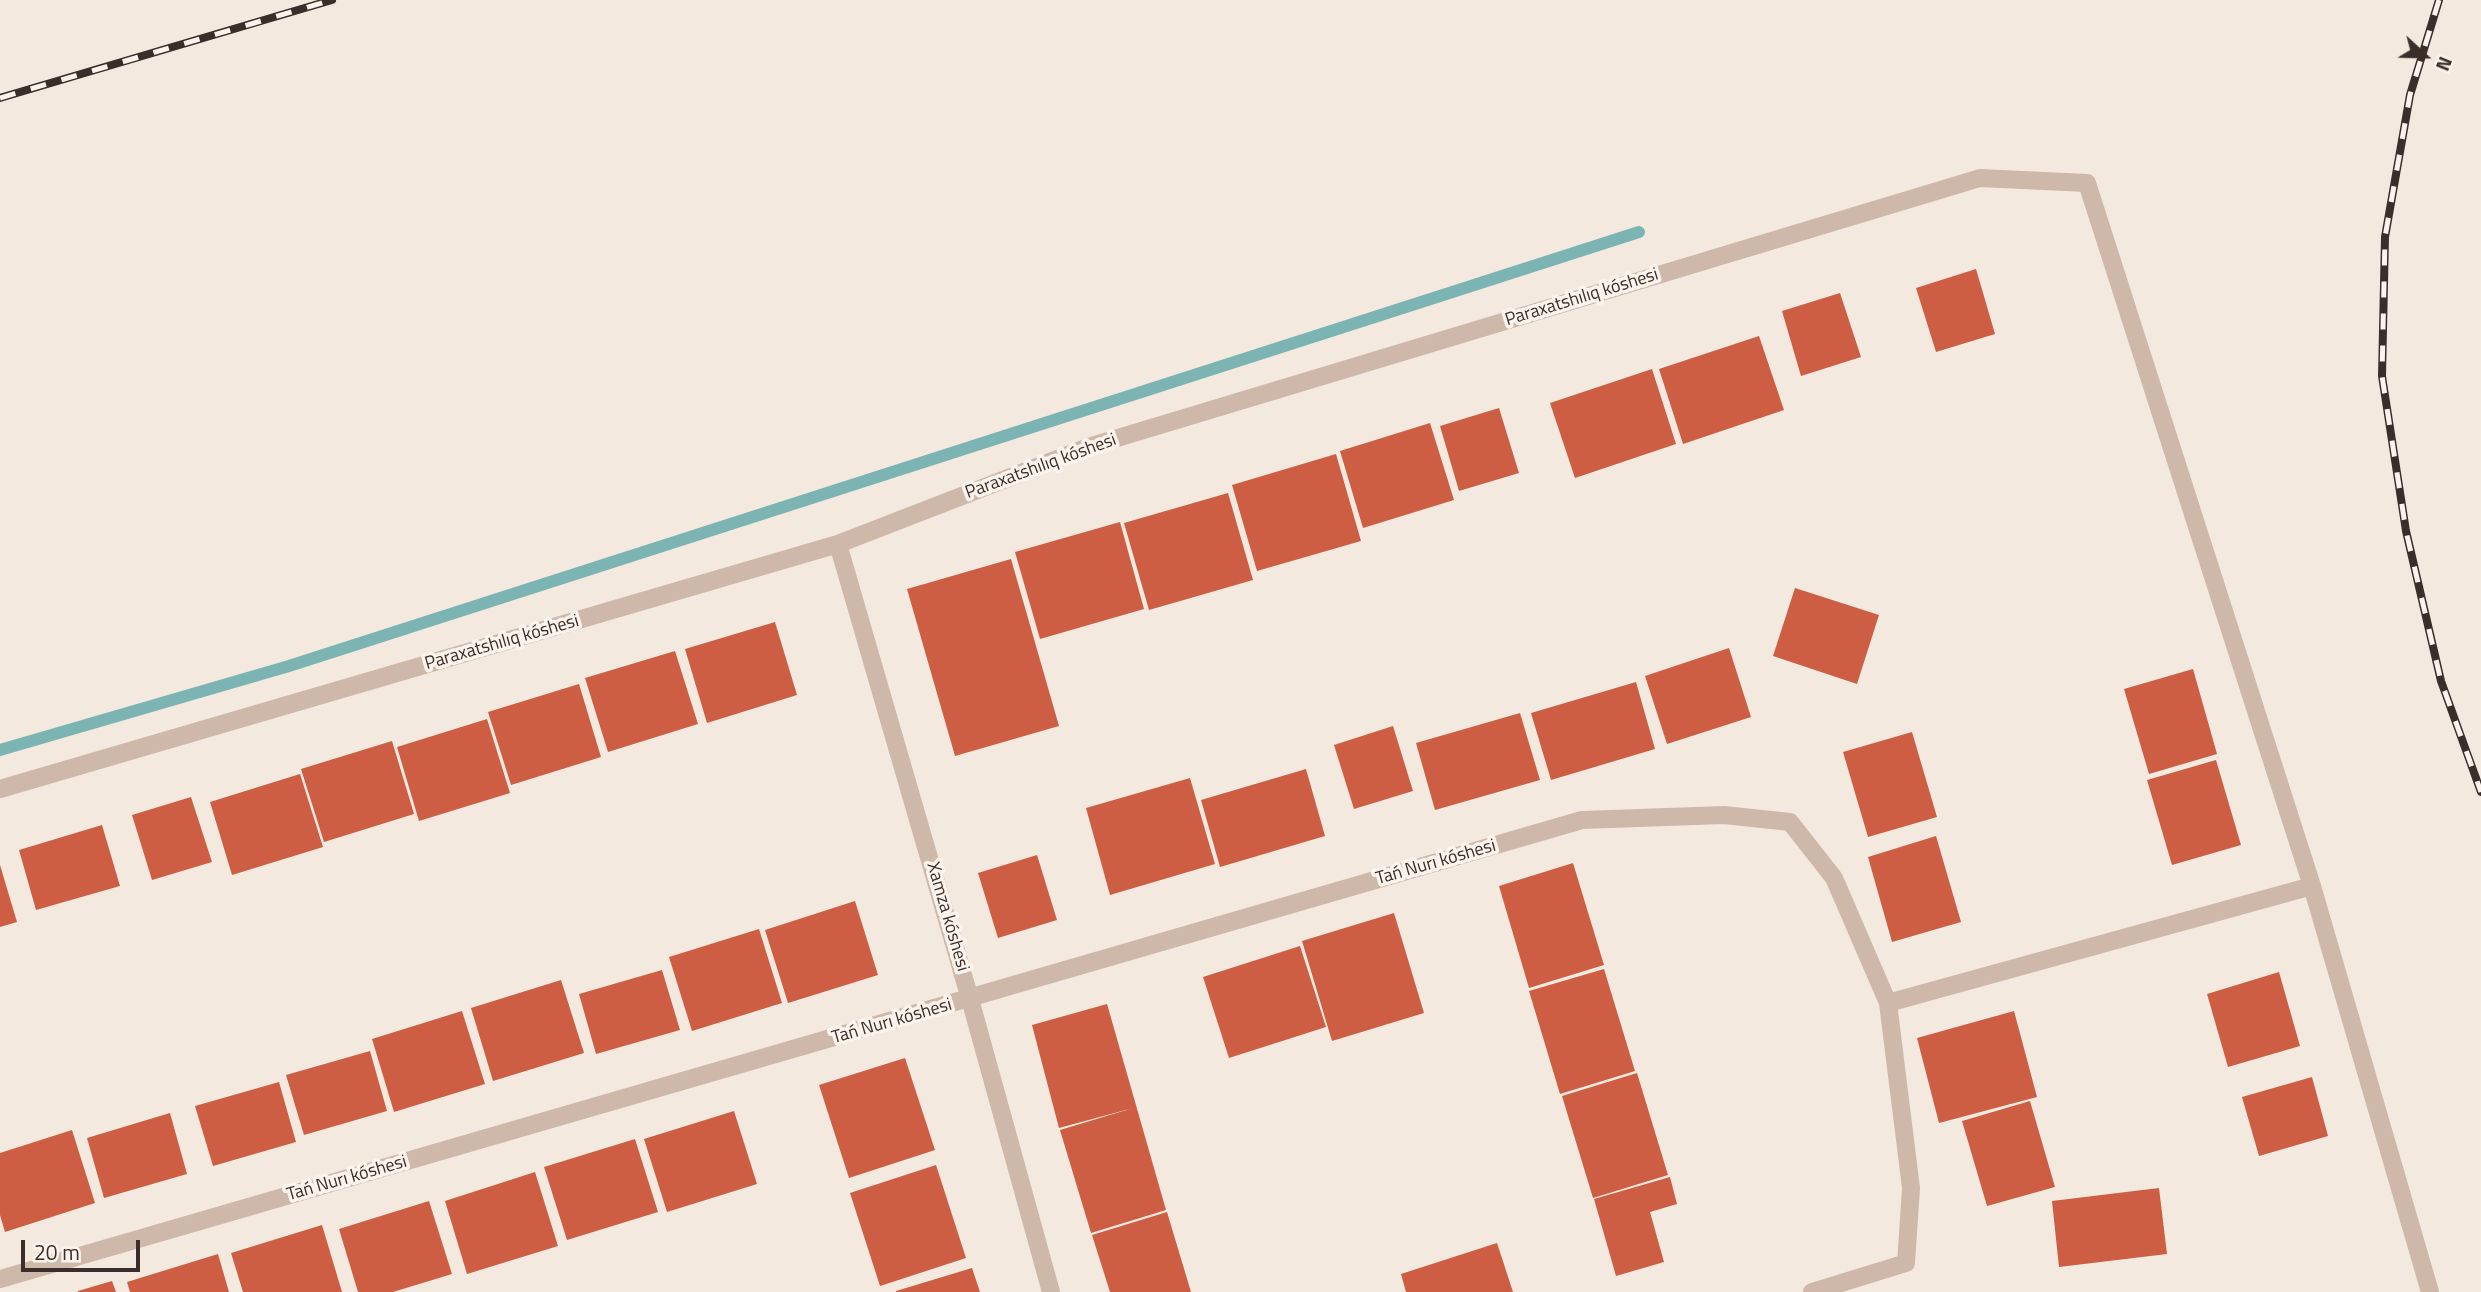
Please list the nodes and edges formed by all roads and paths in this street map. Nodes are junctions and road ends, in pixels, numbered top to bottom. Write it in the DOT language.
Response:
graph roads {
  1 [pos="838,544"];
  2 [pos="0,789"];
  3 [pos="2312,886"];
  4 [pos="970,999"];
  5 [pos="1888,1003"];
  6 [pos="0,1279"];
  7 [pos="1051,1292"];
  8 [pos="1812,1292"];
  9 [pos="2430,1292"];
  1 -- 2 [label="street, Paraxatshılıq kóshesi"];
  1 -- 3 [label="street, Paraxatshılıq kóshesi"];
  1 -- 4 [label="street, Xamza kóshesi"];
  3 -- 5 [label="street"];
  3 -- 9 [label="street"];
  4 -- 5 [label="street, Tań Nurı kóshesi"];
  4 -- 6 [label="street, Tań Nurı kóshesi"];
  4 -- 7 [label="street, Xamza kóshesi"];
  5 -- 8 [label="street"];
}
